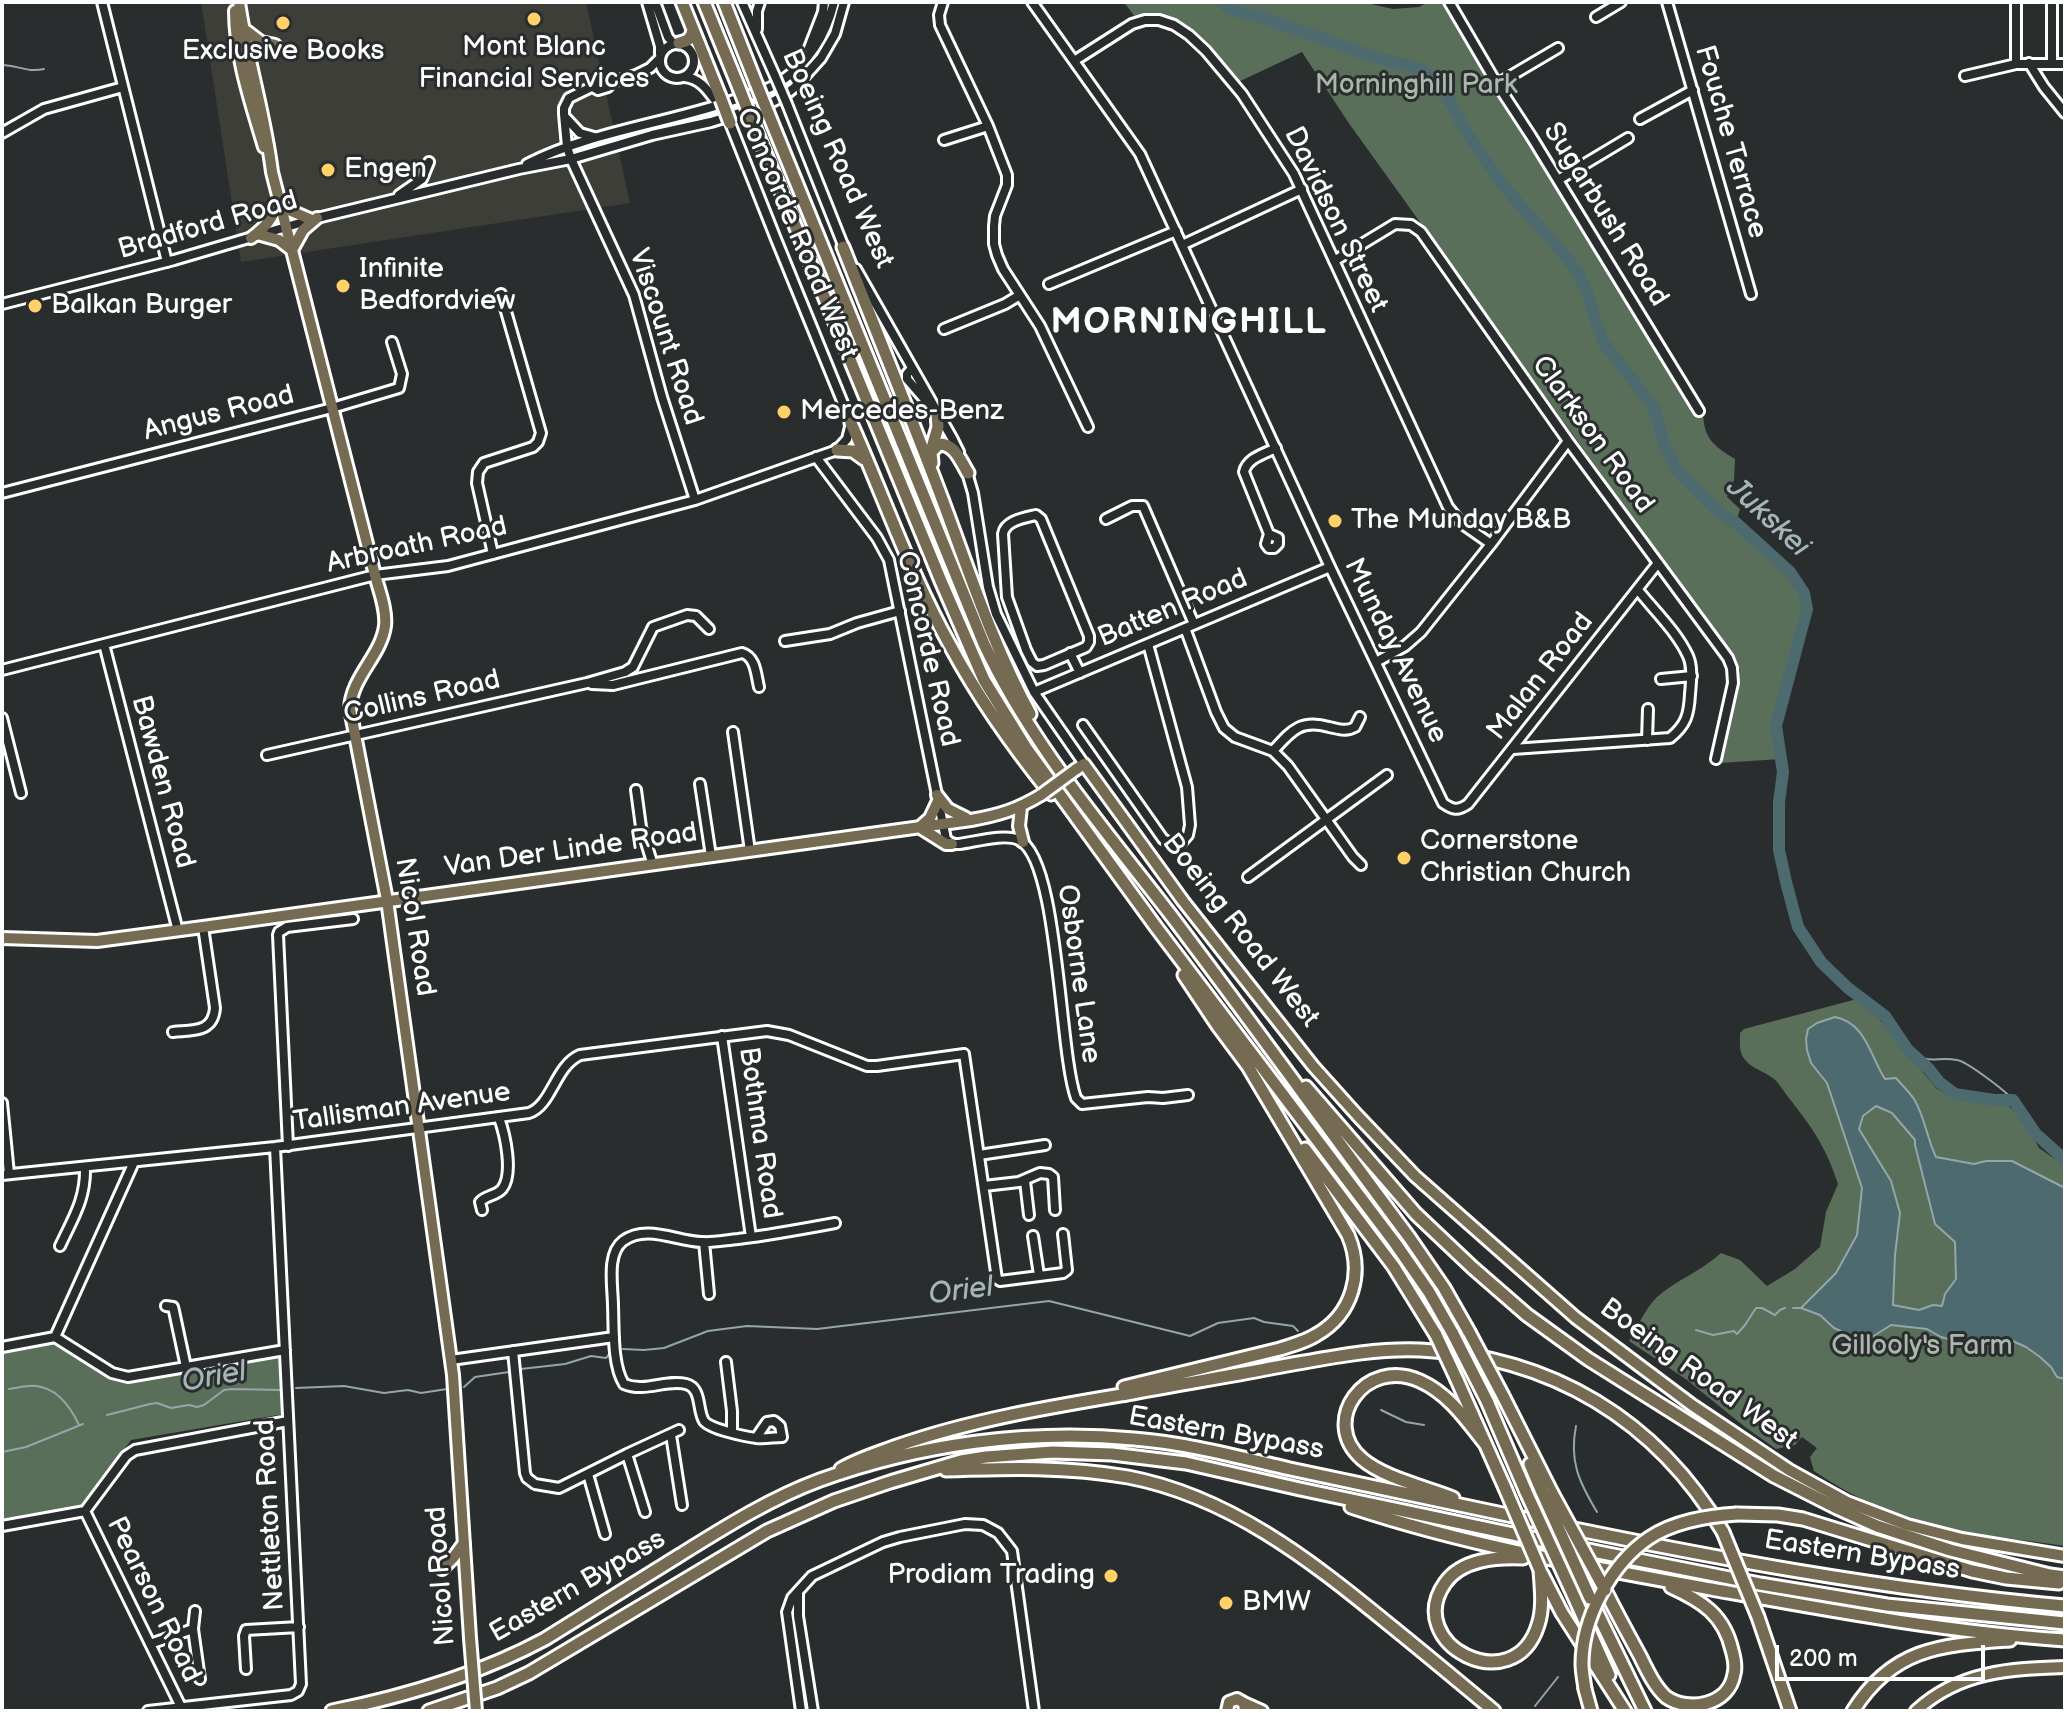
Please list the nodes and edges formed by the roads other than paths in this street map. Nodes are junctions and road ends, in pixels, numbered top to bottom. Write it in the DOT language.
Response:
graph roads {
  1 [pos="102,2"];
  2 [pos="237,2"];
  3 [pos="647,2"];
  4 [pos="655,2"];
  5 [pos="682,2"];
  6 [pos="704,2"];
  7 [pos="724,2"];
  8 [pos="742,2"];
  9 [pos="760,2"];
  10 [pos="824,2"];
  11 [pos="834,2"];
  12 [pos="844,2"];
  13 [pos="943,2"];
  14 [pos="1032,2"];
  15 [pos="1449,2"];
  16 [pos="1621,2"];
  17 [pos="1667,2"];
  18 [pos="2016,2"];
  19 [pos="2052,2"];
  20 [pos="1596,17"];
  21 [pos="244,29"];
  22 [pos="693,30"];
  23 [pos="676,43"];
  24 [pos="275,45"];
  25 [pos="1558,48"];
  26 [pos="763,49"];
  27 [pos="660,57"];
  28 [pos="805,60"];
  29 [pos="1074,61"];
  30 [pos="2029,63"];
  31 [pos="2016,64"];
  32 [pos="2052,64"];
  33 [pos="2065,64"];
  34 [pos="664,73"];
  35 [pos="636,75"];
  36 [pos="1965,76"];
  37 [pos="684,77"];
  38 [pos="1497,84"];
  39 [pos="123,87"];
  40 [pos="1693,90"];
  41 [pos="718,99"];
  42 [pos="2065,113"];
  43 [pos="564,114"];
  44 [pos="1640,119"];
  45 [pos="730,123"];
  46 [pos="988,126"];
  47 [pos="2,133"];
  48 [pos="596,138"];
  49 [pos="1628,138"];
  50 [pos="944,140"];
  51 [pos="567,147"];
  52 [pos="571,159"];
  53 [pos="429,162"];
  54 [pos="519,169"];
  55 [pos="272,172"];
  56 [pos="1558,180"];
  57 [pos="1302,189"];
  58 [pos="279,200"];
  59 [pos="392,200"];
  60 [pos="315,219"];
  61 [pos="287,228"];
  62 [pos="1176,231"];
  63 [pos="256,237"];
  64 [pos="1182,245"];
  65 [pos="843,247"];
  66 [pos="293,250"];
  67 [pos="1334,261"];
  68 [pos="167,262"];
  69 [pos="1049,284"];
  70 [pos="501,294"];
  71 [pos="1019,294"];
  72 [pos="1751,294"];
  73 [pos="2,304"];
  74 [pos="944,329"];
  75 [pos="392,342"];
  76 [pos="332,408"];
  77 [pos="1699,411"];
  78 [pos="937,413"];
  79 [pos="851,423"];
  80 [pos="1088,427"];
  81 [pos="1568,441"];
  82 [pos="1276,448"];
  83 [pos="837,450"];
  84 [pos="931,452"];
  85 [pos="816,457"];
  86 [pos="968,473"];
  87 [pos="875,477"];
  88 [pos="2,493"];
  89 [pos="941,498"];
  90 [pos="695,500"];
  91 [pos="1106,519"];
  92 [pos="1269,534"];
  93 [pos="1491,544"];
  94 [pos="493,554"];
  95 [pos="1658,563"];
  96 [pos="1330,567"];
  97 [pos="375,575"];
  98 [pos="1638,590"];
  99 [pos="900,611"];
  100 [pos="1190,626"];
  101 [pos="709,629"];
  102 [pos="785,641"];
  103 [pos="104,644"];
  104 [pos="1148,644"];
  105 [pos="1070,653"];
  106 [pos="1376,662"];
  107 [pos="2,670"];
  108 [pos="1080,673"];
  109 [pos="1692,676"];
  110 [pos="1661,679"];
  111 [pos="587,683"];
  112 [pos="759,687"];
  113 [pos="1034,692"];
  114 [pos="1648,709"];
  115 [pos="1360,717"];
  116 [pos="2,718"];
  117 [pos="1083,725"];
  118 [pos="733,732"];
  119 [pos="355,736"];
  120 [pos="1647,740"];
  121 [pos="1512,749"];
  122 [pos="1273,751"];
  123 [pos="267,755"];
  124 [pos="1716,759"];
  125 [pos="1080,767"];
  126 [pos="1387,775"];
  127 [pos="700,784"];
  128 [pos="1072,787"];
  129 [pos="636,790"];
  130 [pos="21,793"];
  131 [pos="938,798"];
  132 [pos="1021,807"];
  133 [pos="1452,809"];
  134 [pos="1327,819"];
  135 [pos="971,820"];
  136 [pos="943,823"];
  137 [pos="920,826"];
  138 [pos="1023,842"];
  139 [pos="952,844"];
  140 [pos="750,851"];
  141 [pos="711,856"];
  142 [pos="653,865"];
  143 [pos="1361,865"];
  144 [pos="1115,871"];
  145 [pos="1248,877"];
  146 [pos="387,900"];
  147 [pos="353,919"];
  148 [pos="203,927"];
  149 [pos="1156,927"];
  150 [pos="178,931"];
  151 [pos="2,938"];
  152 [pos="1251,1024"];
  153 [pos="173,1032"];
  154 [pos="722,1036"];
  155 [pos="1246,1063"];
  156 [pos="1188,1095"];
  157 [pos="2,1103"];
  158 [pos="499,1118"];
  159 [pos="418,1128"];
  160 [pos="1045,1145"];
  161 [pos="288,1146"];
  162 [pos="275,1147"];
  163 [pos="979,1155"];
  164 [pos="134,1162"];
  165 [pos="85,1167"];
  166 [pos="5,1175"];
  167 [pos="1025,1181"];
  168 [pos="984,1186"];
  169 [pos="482,1210"];
  170 [pos="1055,1210"];
  171 [pos="1029,1215"];
  172 [pos="835,1223"];
  173 [pos="1063,1234"];
  174 [pos="1033,1236"];
  175 [pos="751,1237"];
  176 [pos="704,1242"];
  177 [pos="60,1246"];
  178 [pos="1039,1275"];
  179 [pos="709,1294"];
  180 [pos="166,1306"];
  181 [pos="55,1337"];
  182 [pos="614,1337"];
  183 [pos="2,1347"];
  184 [pos="285,1350"];
  185 [pos="513,1351"];
  186 [pos="451,1360"];
  187 [pos="726,1362"];
  188 [pos="186,1367"];
  189 [pos="1046,1408"];
  190 [pos="288,1421"];
  191 [pos="732,1432"];
  192 [pos="756,1438"];
  193 [pos="1486,1445"];
  194 [pos="627,1454"];
  195 [pos="925,1471"];
  196 [pos="588,1474"];
  197 [pos="820,1480"];
  198 [pos="1300,1489"];
  199 [pos="1547,1492"];
  200 [pos="682,1505"];
  201 [pos="1481,1510"];
  202 [pos="85,1511"];
  203 [pos="645,1512"];
  204 [pos="2,1526"];
  205 [pos="605,1534"];
  206 [pos="464,1542"];
  207 [pos="2065,1556"];
  208 [pos="1583,1565"];
  209 [pos="442,1569"];
  210 [pos="1602,1569"];
  211 [pos="2065,1577"];
  212 [pos="2051,1578"];
  213 [pos="2065,1584"];
  214 [pos="1545,1587"];
  215 [pos="798,1592"];
  216 [pos="2065,1606"];
  217 [pos="195,1611"];
  218 [pos="2065,1623"];
  219 [pos="299,1627"];
  220 [pos="193,1629"];
  221 [pos="2042,1638"];
  222 [pos="801,1640"];
  223 [pos="2065,1640"];
  224 [pos="791,1641"];
  225 [pos="150,1644"];
  226 [pos="2065,1667"];
  227 [pos="246,1669"];
  228 [pos="200,1679"];
  229 [pos="181,1707"];
  230 [pos="1244,1707"];
  231 [pos="800,1708"];
  232 [pos="812,1708"];
  233 [pos="1227,1709"];
  234 [pos="148,1711"];
  235 [pos="332,1711"];
  236 [pos="429,1711"];
  237 [pos="476,1711"];
  238 [pos="1034,1711"];
  239 [pos="1215,1711"];
  240 [pos="1262,1711"];
  241 [pos="1494,1711"];
  242 [pos="1591,1711"];
  243 [pos="1626,1711"];
  244 [pos="1645,1711"];
  245 [pos="1790,1711"];
  246 [pos="1853,1711"];
  247 [pos="1916,1711"];
  1 -- 39 [label="street"];
  2 -- 21 [label="main road, Nicol Road"];
  2 -- 55 [label="main road, Nicol Road"];
  3 -- 27 [label="street"];
  4 -- 23 [label="street"];
  5 -- 22 [label="highway"];
  6 -- 144 [label="highway, bridge"];
  7 -- 128 [label="highway, bridge"];
  8 -- 26 [label="street, Boeing Road West"];
  9 -- 26 [label="street"];
  10 -- 28 [label="street"];
  11 -- 28 [label="street, Bradford Road"];
  12 -- 52 [label="street, Bradford Road"];
  13 -- 46 [label="street"];
  14 -- 29 [label="street, Munday Avenue"];
  15 -- 38 [label="street, Sugarbush Road"];
  16 -- 20 [label="street"];
  17 -- 40 [label="street, Fouche Terrace"];
  18 -- 31 [label="street"];
  19 -- 32 [label="street"];
  21 -- 24 [label="main road"];
  21 -- 55 [label="main road, Nicol Road"];
  22 -- 23 [label="highway"];
  22 -- 41 [label="highway"];
  23 -- 27 [label="street"];
  23 -- 37 [label="street"];
  25 -- 38 [label="street"];
  26 -- 65 [label="street, Boeing Road West, bridge"];
  27 -- 34 [label="street"];
  27 -- 35 [label="street"];
  28 -- 48 [label="street, Bradford Road"];
  29 -- 57 [label="street, Davidson Street"];
  29 -- 62 [label="street, Munday Avenue"];
  30 -- 31 [label="street"];
  30 -- 32 [label="street"];
  30 -- 42 [label="street"];
  31 -- 36 [label="street"];
  32 -- 33 [label="street"];
  34 -- 35 [label="street"];
  34 -- 37 [label="street"];
  35 -- 43 [label="street"];
  37 -- 41 [label="street, Concorde Road West"];
  38 -- 56 [label="street, Sugarbush Road"];
  39 -- 47 [label="street"];
  39 -- 68 [label="street"];
  40 -- 44 [label="street"];
  40 -- 72 [label="street, Fouche Terrace"];
  41 -- 45 [label="highway, bridge"];
  43 -- 48 [label="street"];
  43 -- 51 [label="street, Viscount Road"];
  45 -- 79 [label="street, Concorde Road West"];
  46 -- 50 [label="street"];
  46 -- 71 [label="street"];
  48 -- 51 [label="street, Bradford Road"];
  49 -- 56 [label="street"];
  51 -- 52 [label="street, Viscount Road"];
  51 -- 54 [label="street, Bradford Road"];
  52 -- 54 [label="street, Bradford Road"];
  52 -- 90 [label="street, Viscount Road"];
  53 -- 59 [label="street"];
  54 -- 59 [label="street, Bradford Road"];
  55 -- 58 [label="main road, Nicol Road"];
  56 -- 77 [label="street, Sugarbush Road"];
  57 -- 64 [label="street"];
  57 -- 67 [label="street, Davidson Street"];
  58 -- 60 [label="main road"];
  58 -- 61 [label="main road, Nicol Road"];
  58 -- 63 [label="main road"];
  59 -- 60 [label="street, Bradford Road"];
  60 -- 61 [label="street, Bradford Road"];
  60 -- 66 [label="main road"];
  61 -- 63 [label="street, Bradford Road"];
  61 -- 66 [label="main road, Nicol Road"];
  62 -- 64 [label="street, Munday Avenue"];
  62 -- 69 [label="street"];
  63 -- 66 [label="main road"];
  63 -- 68 [label="street, Bradford Road"];
  64 -- 82 [label="street, Munday Avenue"];
  65 -- 78 [label="street, Boeing Road West"];
  65 -- 89 [label="highway"];
  66 -- 76 [label="main road, Nicol Road"];
  67 -- 81 [label="street, Clarkson Road"];
  67 -- 93 [label="street, Davidson Street"];
  68 -- 73 [label="street, Bradford Road"];
  70 -- 94 [label="street"];
  71 -- 74 [label="street"];
  71 -- 80 [label="street"];
  75 -- 76 [label="street, Angus Road"];
  76 -- 88 [label="street, Angus Road"];
  76 -- 97 [label="main road, Nicol Road"];
  78 -- 84 [label="highway"];
  78 -- 86 [label="street, Boeing Road West"];
  79 -- 83 [label="street"];
  79 -- 87 [label="highway"];
  81 -- 93 [label="street"];
  81 -- 95 [label="street, Clarkson Road"];
  82 -- 92 [label="street"];
  82 -- 96 [label="street, Munday Avenue"];
  83 -- 85 [label="street, Arbroath Road"];
  83 -- 87 [label="highway"];
  84 -- 86 [label="highway"];
  84 -- 89 [label="highway"];
  85 -- 90 [label="street, Arbroath Road"];
  85 -- 99 [label="street, Concorde Road"];
  86 -- 113 [label="street, Boeing Road West"];
  87 -- 144 [label="highway"];
  89 -- 128 [label="highway"];
  90 -- 94 [label="street, Arbroath Road"];
  91 -- 100 [label="street"];
  93 -- 106 [label="street"];
  94 -- 97 [label="street, Arbroath Road"];
  95 -- 98 [label="street, Malan Road"];
  95 -- 124 [label="street, Clarkson Road"];
  96 -- 100 [label="street, Batten Road"];
  96 -- 106 [label="street, Munday Avenue"];
  97 -- 103 [label="street, Arbroath Road"];
  97 -- 119 [label="main road, Nicol Road"];
  98 -- 109 [label="street"];
  98 -- 121 [label="street, Malan Road"];
  99 -- 102 [label="street"];
  99 -- 131 [label="street, Concorde Road"];
  100 -- 104 [label="street, Batten Road"];
  100 -- 122 [label="street"];
  101 -- 111 [label="street"];
  103 -- 107 [label="street, Arbroath Road"];
  103 -- 150 [label="street, Bawden Road"];
  104 -- 108 [label="street, Batten Road"];
  104 -- 117 [label="street"];
  105 -- 105 [label="street"];
  105 -- 108 [label="street"];
  106 -- 133 [label="street, Munday Avenue"];
  108 -- 113 [label="street, Batten Road"];
  109 -- 110 [label="street"];
  109 -- 120 [label="street"];
  111 -- 112 [label="street"];
  111 -- 119 [label="street, Collins Road"];
  113 -- 125 [label="street, Boeing Road West"];
  114 -- 120 [label="street"];
  115 -- 122 [label="street"];
  116 -- 130 [label="street"];
  118 -- 140 [label="street"];
  119 -- 123 [label="street, Collins Road"];
  119 -- 146 [label="main road, Nicol Road"];
  120 -- 121 [label="street"];
  121 -- 133 [label="street, Malan Road"];
  122 -- 134 [label="street"];
  125 -- 132 [label="main road, Van Der Linde Road, bridge"];
  125 -- 207 [label="main road, Boeing Road West"];
  126 -- 134 [label="street"];
  127 -- 141 [label="street"];
  128 -- 152 [label="highway"];
  129 -- 142 [label="street"];
  131 -- 135 [label="main road"];
  131 -- 136 [label="street, Concorde Road"];
  131 -- 137 [label="main road"];
  132 -- 135 [label="main road, Van Der Linde Road"];
  132 -- 138 [label="main road"];
  134 -- 143 [label="street"];
  134 -- 145 [label="street"];
  135 -- 136 [label="main road, Van Der Linde Road"];
  136 -- 137 [label="main road, Van Der Linde Road"];
  136 -- 139 [label="street"];
  137 -- 139 [label="main road"];
  137 -- 140 [label="main road, Van Der Linde Road"];
  138 -- 139 [label="street"];
  138 -- 156 [label="street, Osborne Lane"];
  140 -- 141 [label="main road, Van Der Linde Road"];
  141 -- 142 [label="main road, Van Der Linde Road"];
  142 -- 146 [label="main road, Van Der Linde Road"];
  144 -- 149 [label="highway"];
  146 -- 148 [label="main road, Van Der Linde Road"];
  146 -- 159 [label="main road, Nicol Road"];
  147 -- 161 [label="street"];
  148 -- 150 [label="main road, Van Der Linde Road"];
  148 -- 153 [label="street"];
  149 -- 155 [label="highway"];
  149 -- 243 [label="highway, bridge"];
  150 -- 151 [label="main road, Van Der Linde Road"];
  152 -- 199 [label="highway, bridge"];
  152 -- 212 [label="highway"];
  154 -- 158 [label="street, Tallisman Avenue"];
  154 -- 163 [label="street, Tallisman Avenue"];
  154 -- 175 [label="street, Bothma Road"];
  155 -- 189 [label="highway"];
  155 -- 193 [label="highway, bridge"];
  157 -- 166 [label="street"];
  158 -- 159 [label="street, Tallisman Avenue"];
  158 -- 169 [label="street"];
  159 -- 161 [label="street, Tallisman Avenue"];
  159 -- 186 [label="main road, Nicol Road"];
  160 -- 163 [label="street"];
  161 -- 162 [label="street, Tallisman Avenue"];
  162 -- 164 [label="street, Tallisman Avenue"];
  162 -- 184 [label="street, Nettleton Road"];
  163 -- 168 [label="street, Tallisman Avenue"];
  164 -- 165 [label="street, Tallisman Avenue"];
  164 -- 181 [label="street"];
  165 -- 166 [label="street, Tallisman Avenue"];
  165 -- 177 [label="street"];
  167 -- 168 [label="street"];
  167 -- 170 [label="street"];
  167 -- 171 [label="street"];
  168 -- 178 [label="street, Tallisman Avenue"];
  172 -- 175 [label="street, Bothma Road"];
  173 -- 178 [label="street, Tallisman Avenue"];
  174 -- 178 [label="street"];
  175 -- 176 [label="street, Bothma Road"];
  176 -- 179 [label="street"];
  176 -- 182 [label="street, Bothma Road"];
  180 -- 188 [label="street"];
  181 -- 183 [label="street"];
  181 -- 188 [label="street"];
  182 -- 185 [label="street"];
  182 -- 191 [label="street, Bothma Road"];
  184 -- 188 [label="street"];
  184 -- 190 [label="street, Nettleton Road"];
  185 -- 186 [label="street"];
  185 -- 196 [label="street"];
  186 -- 206 [label="main road, Nicol Road"];
  187 -- 191 [label="street"];
  189 -- 197 [label="highway"];
  189 -- 245 [label="highway, bridge"];
  190 -- 202 [label="street"];
  190 -- 219 [label="street, Nettleton Road"];
  191 -- 192 [label="street"];
  193 -- 201 [label="highway"];
  193 -- 214 [label="highway, bridge"];
  194 -- 196 [label="street"];
  194 -- 200 [label="street"];
  194 -- 203 [label="street"];
  195 -- 198 [label="highway, Eastern Bypass"];
  195 -- 236 [label="highway, Eastern Bypass"];
  195 -- 241 [label="highway"];
  196 -- 205 [label="street"];
  197 -- 201 [label="highway, Eastern Bypass"];
  197 -- 235 [label="highway, Eastern Bypass"];
  198 -- 208 [label="highway"];
  198 -- 218 [label="highway, Eastern Bypass"];
  199 -- 210 [label="highway, bridge"];
  199 -- 244 [label="highway, bridge"];
  201 -- 216 [label="highway, Eastern Bypass"];
  202 -- 204 [label="street"];
  202 -- 225 [label="street, Pearson Road"];
  206 -- 209 [label="main road"];
  206 -- 237 [label="main road, Nicol Road, bridge"];
  208 -- 210 [label="highway"];
  208 -- 214 [label="highway"];
  210 -- 221 [label="highway"];
  211 -- 212 [label="highway"];
  212 -- 213 [label="highway"];
  212 -- 242 [label="highway, bridge"];
  214 -- 243 [label="highway"];
  215 -- 222 [label="street"];
  215 -- 224 [label="street"];
  215 -- 238 [label="street"];
  217 -- 220 [label="street"];
  219 -- 227 [label="street"];
  219 -- 229 [label="street, Nettleton Road"];
  220 -- 225 [label="street"];
  220 -- 228 [label="street"];
  221 -- 223 [label="highway"];
  221 -- 246 [label="highway"];
  222 -- 224 [label="street"];
  222 -- 232 [label="street"];
  224 -- 231 [label="street"];
  225 -- 229 [label="street, Pearson Road"];
  226 -- 247 [label="main road"];
  229 -- 234 [label="street"];
  230 -- 233 [label="main road"];
  230 -- 240 [label="main road"];
  231 -- 232 [label="street"];
  233 -- 239 [label="main road"];
}
